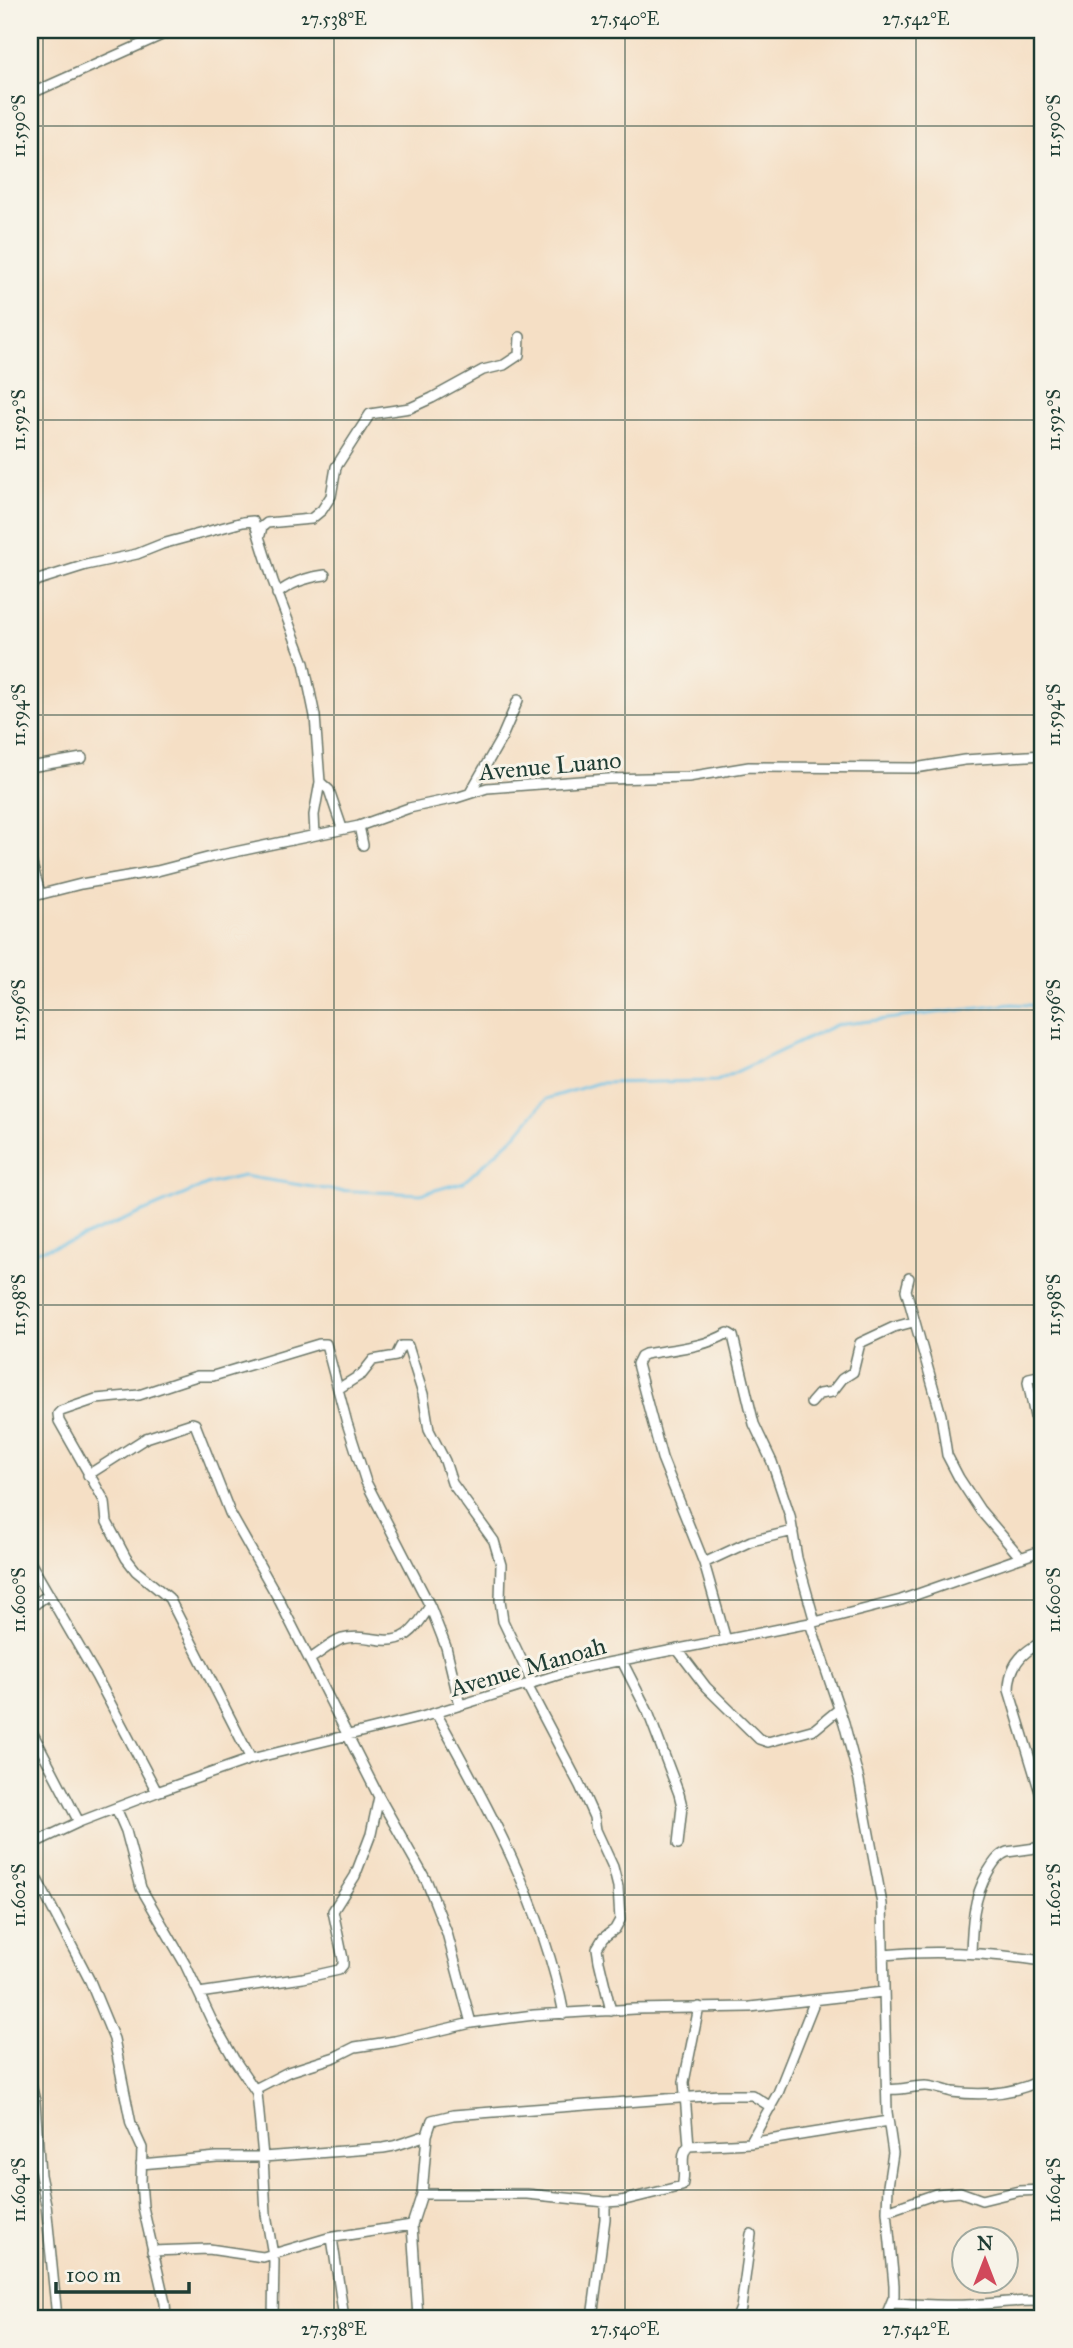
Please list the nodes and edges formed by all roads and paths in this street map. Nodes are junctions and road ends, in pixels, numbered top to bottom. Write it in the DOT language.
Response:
graph roads {
  1 [pos="173,30"];
  2 [pos="30,94"];
  3 [pos="520,337"];
  4 [pos="259,537"];
  5 [pos="325,575"];
  6 [pos="30,589"];
  7 [pos="277,594"];
  8 [pos="517,700"];
  9 [pos="1043,755"];
  10 [pos="82,758"];
  11 [pos="30,767"];
  12 [pos="320,782"];
  13 [pos="470,793"];
  14 [pos="359,826"];
  15 [pos="342,828"];
  16 [pos="315,835"];
  17 [pos="363,845"];
  18 [pos="30,857"];
  19 [pos="40,893"];
  20 [pos="30,897"];
  21 [pos="909,1278"];
  22 [pos="913,1322"];
  23 [pos="1043,1375"];
  24 [pos="338,1389"];
  25 [pos="810,1403"];
  26 [pos="1043,1456"];
  27 [pos="88,1475"];
  28 [pos="793,1531"];
  29 [pos="1043,1550"];
  30 [pos="1021,1558"];
  31 [pos="30,1562"];
  32 [pos="704,1563"];
  33 [pos="49,1594"];
  34 [pos="430,1606"];
  35 [pos="30,1608"];
  36 [pos="812,1622"];
  37 [pos="726,1640"];
  38 [pos="1043,1642"];
  39 [pos="677,1649"];
  40 [pos="310,1659"];
  41 [pos="622,1661"];
  42 [pos="530,1684"];
  43 [pos="460,1705"];
  44 [pos="838,1710"];
  45 [pos="436,1713"];
  46 [pos="30,1728"];
  47 [pos="349,1736"];
  48 [pos="251,1759"];
  49 [pos="156,1792"];
  50 [pos="379,1797"];
  51 [pos="1043,1802"];
  52 [pos="116,1808"];
  53 [pos="79,1822"];
  54 [pos="678,1844"];
  55 [pos="30,1845"];
  56 [pos="1043,1847"];
  57 [pos="30,1866"];
  58 [pos="971,1953"];
  59 [pos="883,1955"];
  60 [pos="1043,1961"];
  61 [pos="884,1992"];
  62 [pos="199,1993"];
  63 [pos="815,2000"];
  64 [pos="699,2007"];
  65 [pos="611,2011"];
  66 [pos="564,2014"];
  67 [pos="471,2023"];
  68 [pos="1043,2079"];
  69 [pos="30,2081"];
  70 [pos="887,2088"];
  71 [pos="255,2089"];
  72 [pos="684,2097"];
  73 [pos="771,2106"];
  74 [pos="888,2121"];
  75 [pos="427,2135"];
  76 [pos="750,2143"];
  77 [pos="689,2146"];
  78 [pos="263,2157"];
  79 [pos="141,2164"];
  80 [pos="40,2175"];
  81 [pos="30,2176"];
  82 [pos="1043,2190"];
  83 [pos="422,2194"];
  84 [pos="606,2202"];
  85 [pos="887,2211"];
  86 [pos="412,2225"];
  87 [pos="751,2234"];
  88 [pos="332,2238"];
  89 [pos="152,2251"];
  90 [pos="273,2254"];
  91 [pos="1043,2301"];
  92 [pos="891,2303"];
  93 [pos="57,2318"];
  94 [pos="166,2318"];
  95 [pos="273,2318"];
  96 [pos="344,2318"];
  97 [pos="418,2318"];
  98 [pos="592,2318"];
  99 [pos="737,2318"];
  100 [pos="885,2318"];
  1 -- 2 [label="street"];
  3 -- 4 [label="street"];
  4 -- 6 [label="street"];
  4 -- 7 [label="street"];
  5 -- 7 [label="street"];
  7 -- 12 [label="street"];
  8 -- 13 [label="street"];
  9 -- 13 [label="street, Avenue Luano"];
  10 -- 11 [label="street"];
  12 -- 15 [label="street"];
  12 -- 16 [label="street"];
  13 -- 14 [label="street, Avenue Luano"];
  14 -- 15 [label="street, Avenue Luano"];
  14 -- 17 [label="street"];
  15 -- 16 [label="street, Avenue Luano"];
  16 -- 19 [label="street, Avenue Luano"];
  18 -- 19 [label="street"];
  19 -- 20 [label="street, Avenue Luano"];
  21 -- 22 [label="street"];
  22 -- 25 [label="street"];
  22 -- 30 [label="street"];
  23 -- 26 [label="street"];
  24 -- 27 [label="street"];
  24 -- 34 [label="street"];
  24 -- 42 [label="street"];
  27 -- 40 [label="street"];
  27 -- 48 [label="street"];
  28 -- 32 [label="street"];
  28 -- 32 [label="street"];
  28 -- 36 [label="street"];
  29 -- 30 [label="street, Avenue Manoah"];
  30 -- 36 [label="street, Avenue Manoah"];
  31 -- 33 [label="street"];
  32 -- 37 [label="street"];
  33 -- 35 [label="street"];
  33 -- 49 [label="street"];
  34 -- 40 [label="street"];
  34 -- 43 [label="street"];
  36 -- 37 [label="street, Avenue Manoah"];
  36 -- 44 [label="street"];
  37 -- 39 [label="street, Avenue Manoah"];
  38 -- 51 [label="street"];
  39 -- 41 [label="street, Avenue Manoah"];
  39 -- 44 [label="street"];
  40 -- 47 [label="street"];
  41 -- 42 [label="street, Avenue Manoah"];
  41 -- 54 [label="street"];
  42 -- 43 [label="street, Avenue Manoah"];
  42 -- 65 [label="street"];
  43 -- 45 [label="street, Avenue Manoah"];
  44 -- 59 [label="street"];
  45 -- 47 [label="street, Avenue Manoah"];
  45 -- 66 [label="street"];
  46 -- 53 [label="street"];
  47 -- 48 [label="street, Avenue Manoah"];
  47 -- 50 [label="street"];
  48 -- 49 [label="street, Avenue Manoah"];
  49 -- 52 [label="street, Avenue Manoah"];
  50 -- 62 [label="street"];
  50 -- 67 [label="street"];
  52 -- 53 [label="street, Avenue Manoah"];
  52 -- 62 [label="street"];
  53 -- 55 [label="street, Avenue Manoah"];
  56 -- 58 [label="street"];
  57 -- 79 [label="street"];
  58 -- 59 [label="street"];
  58 -- 60 [label="street"];
  59 -- 61 [label="street"];
  61 -- 63 [label="street"];
  61 -- 70 [label="street"];
  62 -- 71 [label="street"];
  63 -- 64 [label="street"];
  63 -- 73 [label="street"];
  64 -- 65 [label="street"];
  64 -- 72 [label="street"];
  65 -- 66 [label="street"];
  66 -- 67 [label="street"];
  67 -- 71 [label="street"];
  68 -- 70 [label="street"];
  69 -- 80 [label="street"];
  70 -- 74 [label="street"];
  71 -- 78 [label="street"];
  72 -- 73 [label="street"];
  72 -- 75 [label="street"];
  72 -- 77 [label="street"];
  73 -- 76 [label="street"];
  74 -- 76 [label="street"];
  74 -- 85 [label="street"];
  75 -- 78 [label="street"];
  75 -- 83 [label="street"];
  76 -- 77 [label="street"];
  77 -- 84 [label="street"];
  78 -- 79 [label="street"];
  78 -- 90 [label="street"];
  79 -- 89 [label="street"];
  80 -- 81 [label="street"];
  80 -- 93 [label="street"];
  82 -- 85 [label="street"];
  83 -- 84 [label="street"];
  83 -- 86 [label="street"];
  84 -- 98 [label="street"];
  85 -- 92 [label="street"];
  86 -- 88 [label="street"];
  86 -- 97 [label="street"];
  87 -- 99 [label="street"];
  88 -- 90 [label="street"];
  88 -- 96 [label="street"];
  89 -- 90 [label="street"];
  89 -- 94 [label="street"];
  90 -- 95 [label="street"];
  91 -- 92 [label="street"];
  92 -- 100 [label="street"];
}
